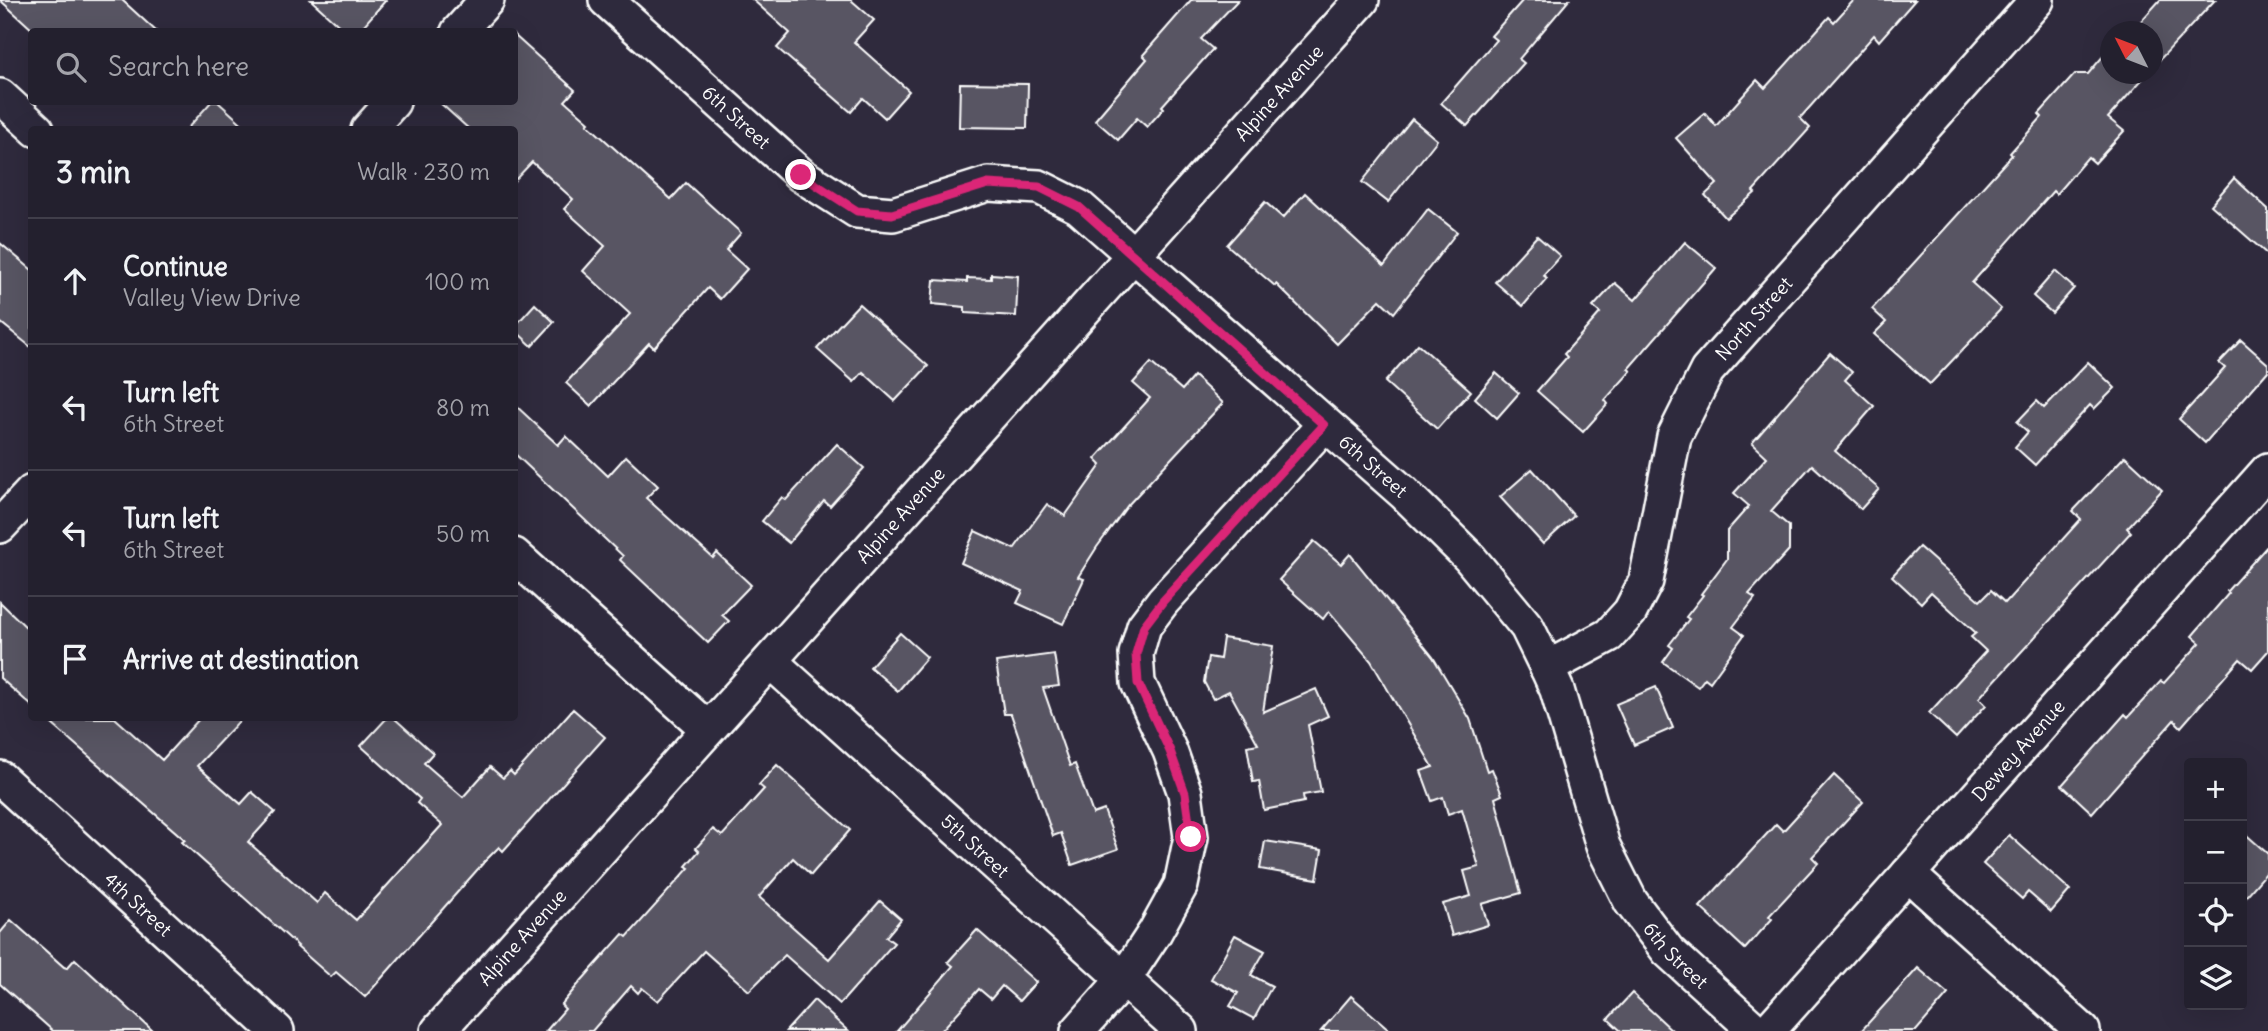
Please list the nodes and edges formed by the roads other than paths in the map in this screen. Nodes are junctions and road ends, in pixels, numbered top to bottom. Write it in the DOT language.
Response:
graph roads {
  1 [pos="487,0"];
  2 [pos="606,0"];
  3 [pos="1362,0"];
  4 [pos="2038,0"];
  5 [pos="462,28"];
  6 [pos="0,96"];
  7 [pos="390,105"];
  8 [pos="33,126"];
  9 [pos="372,126"];
  10 [pos="1133,256"];
  11 [pos="1324,425"];
  12 [pos="2268,470"];
  13 [pos="28,496"];
  14 [pos="0,526"];
  15 [pos="518,559"];
  16 [pos="770,661"];
  17 [pos="1548,668"];
  18 [pos="708,729"];
  19 [pos="0,778"];
  20 [pos="1908,874"];
  21 [pos="1124,979"];
  22 [pos="277,1031"];
  23 [pos="438,1031"];
  24 [pos="1078,1031"];
  25 [pos="1181,1031"];
  26 [pos="1756,1031"];
  27 [pos="1768,1031"];
  28 [pos="2083,1031"];
  1 -- 5 [label="street"];
  2 -- 10 [label="street, 6th Street"];
  3 -- 10 [label="street, Alpine Avenue"];
  4 -- 17 [label="street, North Street"];
  6 -- 8 [label="street"];
  7 -- 9 [label="street"];
  10 -- 11 [label="street, 6th Street"];
  10 -- 16 [label="street, Alpine Avenue"];
  11 -- 17 [label="street, 6th Street"];
  11 -- 21 [label="street"];
  12 -- 20 [label="street, Dewey Avenue"];
  13 -- 14 [label="street"];
  15 -- 18 [label="street"];
  16 -- 18 [label="street, Alpine Avenue"];
  16 -- 21 [label="street, 5th Street"];
  17 -- 26 [label="street, 6th Street"];
  18 -- 23 [label="street, Alpine Avenue"];
  19 -- 22 [label="street, 4th Street"];
  20 -- 27 [label="street, Dewey Avenue"];
  20 -- 28 [label="street"];
  21 -- 24 [label="street"];
  21 -- 25 [label="street, 5th Street"];
}
